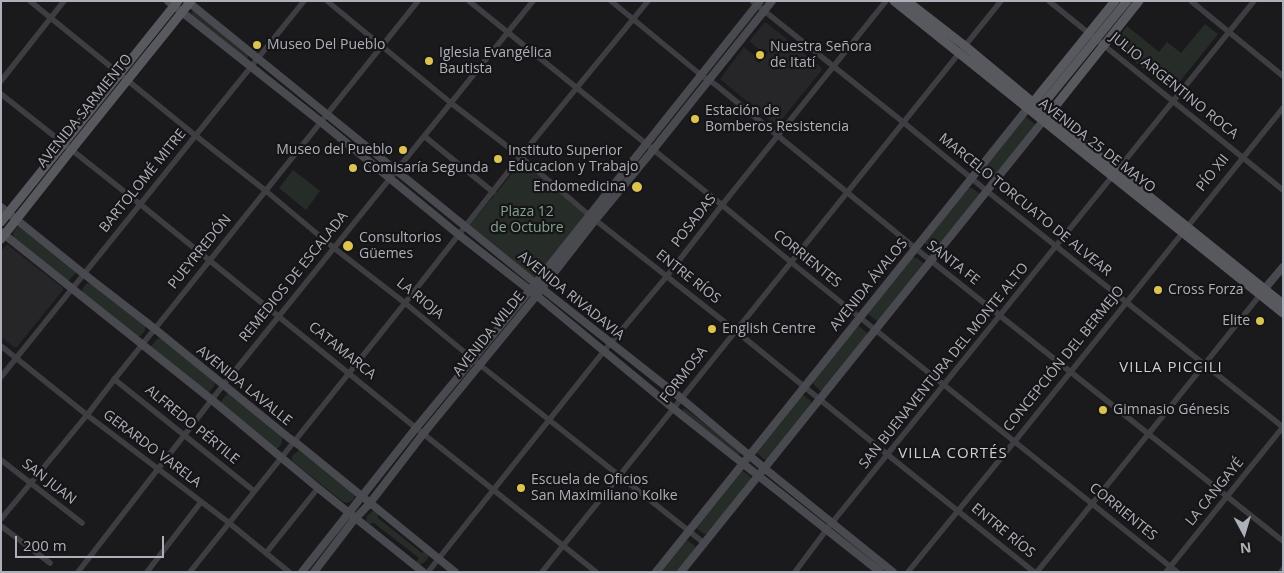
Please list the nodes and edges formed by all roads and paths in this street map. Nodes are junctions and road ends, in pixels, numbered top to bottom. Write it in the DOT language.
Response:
graph roads {
  1 [pos="30,1"];
  2 [pos="64,1"];
  3 [pos="304,1"];
  4 [pos="327,1"];
  5 [pos="418,1"];
  6 [pos="469,1"];
  7 [pos="533,1"];
  8 [pos="611,1"];
  9 [pos="648,1"];
  10 [pos="772,1"];
  11 [pos="886,1"];
  12 [pos="894,1"];
  13 [pos="907,1"];
  14 [pos="1001,1"];
  15 [pos="1049,1"];
  16 [pos="1115,1"];
  17 [pos="1127,1"];
  18 [pos="1139,1"];
  19 [pos="1192,1"];
  20 [pos="1254,1"];
  21 [pos="189,2"];
  22 [pos="174,3"];
  23 [pos="756,3"];
  24 [pos="764,11"];
  25 [pos="182,12"];
  26 [pos="50,18"];
  27 [pos="634,19"];
  28 [pos="508,32"];
  29 [pos="1230,32"];
  30 [pos="1096,40"];
  31 [pos="382,46"];
  32 [pos="962,49"];
  33 [pos="258,58"];
  34 [pos="252,66"];
  35 [pos="833,66"];
  36 [pos="701,75"];
  37 [pos="1283,76"];
  38 [pos="124,77"];
  39 [pos="708,80"];
  40 [pos="1,81"];
  41 [pos="577,88"];
  42 [pos="1,94"];
  43 [pos="1172,101"];
  44 [pos="451,103"];
  45 [pos="1033,107"];
  46 [pos="1283,108"];
  47 [pos="327,115"];
  48 [pos="1045,118"];
  49 [pos="321,122"];
  50 [pos="903,122"];
  51 [pos="196,136"];
  52 [pos="424,136"];
  53 [pos="778,137"];
  54 [pos="64,144"];
  55 [pos="364,144"];
  56 [pos="646,144"];
  57 [pos="71,150"];
  58 [pos="653,150"];
  59 [pos="358,152"];
  60 [pos="521,157"];
  61 [pos="1242,157"];
  62 [pos="397,171"];
  63 [pos="1115,173"];
  64 [pos="391,178"];
  65 [pos="972,179"];
  66 [pos="1283,190"];
  67 [pos="266,191"];
  68 [pos="987,191"];
  69 [pos="493,192"];
  70 [pos="847,193"];
  71 [pos="140,204"];
  72 [pos="722,205"];
  73 [pos="5,210"];
  74 [pos="592,217"];
  75 [pos="17,220"];
  76 [pos="1,222"];
  77 [pos="466,226"];
  78 [pos="1185,229"];
  79 [pos="2,235"];
  80 [pos="458,235"];
  81 [pos="1056,246"];
  82 [pos="334,248"];
  83 [pos="915,248"];
  84 [pos="210,260"];
  85 [pos="931,261"];
  86 [pos="791,262"];
  87 [pos="1283,267"];
  88 [pos="84,274"];
  89 [pos="667,276"];
  90 [pos="532,286"];
  91 [pos="542,288"];
  92 [pos="73,289"];
  93 [pos="1262,292"];
  94 [pos="536,296"];
  95 [pos="1126,302"];
  96 [pos="406,303"];
  97 [pos="1283,304"];
  98 [pos="1283,313"];
  99 [pos="280,316"];
  100 [pos="1000,316"];
  101 [pos="860,317"];
  102 [pos="155,328"];
  103 [pos="736,330"];
  104 [pos="876,330"];
  105 [pos="610,343"];
  106 [pos="142,345"];
  107 [pos="1,346"];
  108 [pos="604,351"];
  109 [pos="17,358"];
  110 [pos="473,358"];
  111 [pos="480,365"];
  112 [pos="1204,365"];
  113 [pos="1070,372"];
  114 [pos="348,373"];
  115 [pos="1,377"];
  116 [pos="114,379"];
  117 [pos="945,384"];
  118 [pos="224,385"];
  119 [pos="804,386"];
  120 [pos="682,399"];
  121 [pos="819,399"];
  122 [pos="212,400"];
  123 [pos="674,409"];
  124 [pos="87,415"];
  125 [pos="550,419"];
  126 [pos="1283,427"];
  127 [pos="416,428"];
  128 [pos="423,434"];
  129 [pos="1148,435"];
  130 [pos="184,436"];
  131 [pos="294,441"];
  132 [pos="1015,441"];
  133 [pos="750,455"];
  134 [pos="888,455"];
  135 [pos="281,458"];
  136 [pos="1,460"];
  137 [pos="743,463"];
  138 [pos="764,468"];
  139 [pos="158,470"];
  140 [pos="620,475"];
  141 [pos="758,475"];
  142 [pos="30,483"];
  143 [pos="318,488"];
  144 [pos="493,490"];
  145 [pos="254,491"];
  146 [pos="362,496"];
  147 [pos="1227,497"];
  148 [pos="201,502"];
  149 [pos="370,503"];
  150 [pos="1092,503"];
  151 [pos="957,510"];
  152 [pos="349,513"];
  153 [pos="357,518"];
  154 [pos="1,519"];
  155 [pos="228,522"];
  156 [pos="82,523"];
  157 [pos="833,523"];
  158 [pos="1,526"];
  159 [pos="827,529"];
  160 [pos="688,531"];
  161 [pos="1283,541"];
  162 [pos="704,543"];
  163 [pos="562,545"];
  164 [pos="266,553"];
  165 [pos="439,558"];
  166 [pos="50,563"];
  167 [pos="1168,569"];
  168 [pos="78,572"];
  169 [pos="148,572"];
  170 [pos="190,572"];
  171 [pos="289,572"];
  172 [pos="302,572"];
  173 [pos="314,572"];
  174 [pos="423,572"];
  175 [pos="428,572"];
  176 [pos="455,572"];
  177 [pos="542,572"];
  178 [pos="596,572"];
  179 [pos="656,572"];
  180 [pos="681,572"];
  181 [pos="795,572"];
  182 [pos="880,572"];
  183 [pos="893,572"];
  184 [pos="908,572"];
  185 [pos="1036,572"];
  186 [pos="1177,572"];
  1 -- 26 [label="street, LA RIOJA"];
  2 -- 26 [label="street"];
  3 -- 33 [label="street, BARTOLOMÉ MITRE"];
  4 -- 31 [label="street, ENTRE RÍOS"];
  5 -- 31 [label="street, PUEYRREDÓN"];
  6 -- 28 [label="street, CORRIENTES"];
  7 -- 28 [label="street, REMEDIOS DE ESCALADA"];
  8 -- 27 [label="street, SANTA FE"];
  9 -- 27 [label="street"];
  10 -- 24 [label="main road, AVENIDA WILDE"];
  11 -- 35 [label="street, POSADAS"];
  12 -- 32 [label="main road, AVENIDA 25 DE MAYO"];
  13 -- 32 [label="main road, AVENIDA 25 DE MAYO"];
  14 -- 32 [label="street, FORMOSA"];
  15 -- 30 [label="street, JULIO ARGENTINO ROCA"];
  16 -- 30 [label="main road"];
  17 -- 30 [label="main road"];
  18 -- 30 [label="main road"];
  19 -- 29 [label="street"];
  20 -- 29 [label="street, SAN BUENAVENTURA DEL MONTE ALTO"];
  21 -- 25 [label="main road, AVENIDA SARMIENTO"];
  21 -- 33 [label="main road, AVENIDA RIVADAVIA"];
  22 -- 25 [label="main road, AVENIDA RIVADAVIA"];
  22 -- 38 [label="main road, AVENIDA SARMIENTO"];
  23 -- 24 [label="street, MARCELO TORCUATO DE ALVEAR"];
  23 -- 36 [label="main road, AVENIDA WILDE"];
  24 -- 35 [label="street, MARCELO TORCUATO DE ALVEAR"];
  24 -- 39 [label="main road, AVENIDA WILDE"];
  25 -- 34 [label="main road, AVENIDA RIVADAVIA"];
  25 -- 38 [label="main road, AVENIDA SARMIENTO"];
  26 -- 38 [label="street, LA RIOJA"];
  26 -- 40 [label="street"];
  27 -- 36 [label="street, SANTA FE"];
  27 -- 41 [label="street"];
  28 -- 41 [label="street, CORRIENTES"];
  28 -- 44 [label="street, REMEDIOS DE ESCALADA"];
  29 -- 37 [label="street"];
  29 -- 43 [label="street, SAN BUENAVENTURA DEL MONTE ALTO"];
  30 -- 43 [label="street, JULIO ARGENTINO ROCA"];
  30 -- 45 [label="main road"];
  30 -- 48 [label="main road"];
  31 -- 44 [label="street, ENTRE RÍOS"];
  31 -- 47 [label="street, PUEYRREDÓN"];
  32 -- 45 [label="main road, AVENIDA 25 DE MAYO"];
  32 -- 50 [label="street, FORMOSA"];
  33 -- 34 [label="street, BARTOLOMÉ MITRE"];
  33 -- 47 [label="main road, AVENIDA RIVADAVIA"];
  34 -- 49 [label="main road, AVENIDA RIVADAVIA"];
  34 -- 51 [label="street, BARTOLOMÉ MITRE"];
  35 -- 50 [label="street, MARCELO TORCUATO DE ALVEAR"];
  35 -- 53 [label="street, POSADAS"];
  36 -- 39 [label="street, SANTA FE"];
  36 -- 56 [label="main road, AVENIDA WILDE"];
  38 -- 51 [label="street, LA RIOJA"];
  38 -- 54 [label="main road, AVENIDA SARMIENTO"];
  38 -- 57 [label="main road, AVENIDA SARMIENTO"];
  39 -- 53 [label="street, SANTA FE"];
  39 -- 58 [label="main road, AVENIDA WILDE"];
  41 -- 56 [label="street, CORRIENTES"];
  41 -- 60 [label="street"];
  42 -- 54 [label="street, CATAMARCA"];
  43 -- 61 [label="street, JULIO ARGENTINO ROCA"];
  43 -- 63 [label="street, SAN BUENAVENTURA DEL MONTE ALTO"];
  44 -- 52 [label="street, REMEDIOS DE ESCALADA"];
  44 -- 60 [label="street, ENTRE RÍOS"];
  45 -- 48 [label="main road, AVENIDA 25 DE MAYO"];
  45 -- 65 [label="main road, AVENIDA ÁVALOS"];
  46 -- 61 [label="street, PÍO XII"];
  47 -- 49 [label="street, PUEYRREDÓN"];
  47 -- 55 [label="main road, AVENIDA RIVADAVIA"];
  48 -- 63 [label="main road, AVENIDA 25 DE MAYO"];
  48 -- 68 [label="main road"];
  49 -- 59 [label="main road, AVENIDA RIVADAVIA"];
  49 -- 67 [label="street, PUEYRREDÓN"];
  50 -- 65 [label="street, MARCELO TORCUATO DE ALVEAR"];
  50 -- 70 [label="street, FORMOSA"];
  51 -- 67 [label="street, LA RIOJA"];
  51 -- 71 [label="street, BARTOLOMÉ MITRE"];
  52 -- 62 [label="street, REMEDIOS DE ESCALADA"];
  52 -- 69 [label="street"];
  53 -- 70 [label="street, SANTA FE"];
  53 -- 72 [label="street, POSADAS"];
  54 -- 57 [label="street, CATAMARCA"];
  54 -- 73 [label="main road, AVENIDA SARMIENTO"];
  55 -- 59 [label="main road"];
  55 -- 62 [label="main road, AVENIDA RIVADAVIA"];
  56 -- 58 [label="street, CORRIENTES"];
  56 -- 74 [label="main road, AVENIDA WILDE"];
  57 -- 71 [label="street, CATAMARCA"];
  57 -- 75 [label="main road, AVENIDA SARMIENTO"];
  58 -- 72 [label="street, CORRIENTES"];
  58 -- 74 [label="main road, AVENIDA WILDE"];
  59 -- 64 [label="main road, AVENIDA RIVADAVIA"];
  60 -- 69 [label="street"];
  60 -- 74 [label="street, ENTRE RÍOS"];
  61 -- 66 [label="street, JULIO ARGENTINO ROCA"];
  61 -- 78 [label="street, PÍO XII"];
  62 -- 64 [label="street, REMEDIOS DE ESCALADA"];
  62 -- 77 [label="main road, AVENIDA RIVADAVIA"];
  63 -- 78 [label="main road, AVENIDA 25 DE MAYO"];
  63 -- 81 [label="street, SAN BUENAVENTURA DEL MONTE ALTO"];
  64 -- 80 [label="main road, AVENIDA RIVADAVIA"];
  64 -- 82 [label="street, REMEDIOS DE ESCALADA"];
  65 -- 68 [label="street, MARCELO TORCUATO DE ALVEAR"];
  65 -- 83 [label="main road, AVENIDA ÁVALOS"];
  67 -- 82 [label="street, LA RIOJA"];
  67 -- 84 [label="street, PUEYRREDÓN"];
  68 -- 81 [label="street, MARCELO TORCUATO DE ALVEAR"];
  68 -- 85 [label="main road"];
  69 -- 77 [label="street"];
  70 -- 83 [label="street, SANTA FE"];
  70 -- 86 [label="street, FORMOSA"];
  71 -- 84 [label="street, CATAMARCA"];
  71 -- 88 [label="street, BARTOLOMÉ MITRE"];
  72 -- 86 [label="street, CORRIENTES"];
  72 -- 89 [label="street, POSADAS"];
  73 -- 75 [label="main road, AVENIDA LAVALLE"];
  73 -- 76 [label="main road, AVENIDA SARMIENTO"];
  74 -- 89 [label="street, ENTRE RÍOS"];
  74 -- 90 [label="main road, AVENIDA WILDE"];
  74 -- 91 [label="main road, AVENIDA WILDE"];
  75 -- 79 [label="main road, AVENIDA SARMIENTO"];
  75 -- 88 [label="main road, AVENIDA LAVALLE"];
  77 -- 80 [label="street"];
  77 -- 90 [label="main road, AVENIDA RIVADAVIA"];
  78 -- 93 [label="main road, AVENIDA 25 DE MAYO"];
  78 -- 95 [label="street, CONCEPCIÓN DEL BERMEJO"];
  79 -- 92 [label="main road"];
  80 -- 90 [label="main road, AVENIDA RIVADAVIA"];
  80 -- 96 [label="street"];
  81 -- 95 [label="street, MARCELO TORCUATO DE ALVEAR"];
  81 -- 100 [label="street, SAN BUENAVENTURA DEL MONTE ALTO"];
  82 -- 96 [label="street, LA RIOJA"];
  82 -- 99 [label="street, REMEDIOS DE ESCALADA"];
  83 -- 85 [label="street, SANTA FE"];
  83 -- 101 [label="main road, AVENIDA ÁVALOS"];
  84 -- 99 [label="street, CATAMARCA"];
  84 -- 102 [label="street, PUEYRREDÓN"];
  85 -- 100 [label="street, SANTA FE"];
  85 -- 104 [label="main road"];
  86 -- 101 [label="street, CORRIENTES"];
  86 -- 103 [label="street, FORMOSA"];
  87 -- 93 [label="main road"];
  88 -- 92 [label="street, BARTOLOMÉ MITRE"];
  88 -- 102 [label="main road, AVENIDA LAVALLE"];
  89 -- 103 [label="street, ENTRE RÍOS"];
  89 -- 105 [label="street, POSADAS"];
  90 -- 91 [label="main road, AVENIDA RIVADAVIA"];
  90 -- 94 [label="main road, AVENIDA RIVADAVIA"];
  90 -- 110 [label="main road, AVENIDA WILDE"];
  91 -- 94 [label="main road, AVENIDA WILDE"];
  91 -- 105 [label="main road, AVENIDA RIVADAVIA"];
  92 -- 106 [label="main road"];
  92 -- 109 [label="street, BARTOLOMÉ MITRE"];
  93 -- 97 [label="main road, AVENIDA 25 DE MAYO"];
  93 -- 98 [label="main road, AVENIDA 25 DE MAYO"];
  93 -- 112 [label="street"];
  94 -- 108 [label="main road, AVENIDA RIVADAVIA"];
  94 -- 111 [label="main road, AVENIDA WILDE"];
  95 -- 112 [label="street, MARCELO TORCUATO DE ALVEAR"];
  95 -- 113 [label="street, CONCEPCIÓN DEL BERMEJO"];
  96 -- 110 [label="street, LA RIOJA"];
  96 -- 114 [label="street"];
  99 -- 114 [label="street, CATAMARCA"];
  99 -- 118 [label="street, REMEDIOS DE ESCALADA"];
  100 -- 113 [label="street, SANTA FE"];
  100 -- 117 [label="street, SAN BUENAVENTURA DEL MONTE ALTO"];
  101 -- 104 [label="street, CORRIENTES"];
  101 -- 119 [label="main road, AVENIDA ÁVALOS"];
  102 -- 106 [label="street, PUEYRREDÓN"];
  102 -- 118 [label="main road, AVENIDA LAVALLE"];
  103 -- 119 [label="street, ENTRE RÍOS"];
  103 -- 120 [label="street, FORMOSA"];
  104 -- 117 [label="street, CORRIENTES"];
  104 -- 121 [label="main road"];
  105 -- 108 [label="street, POSADAS"];
  105 -- 120 [label="main road, AVENIDA RIVADAVIA"];
  106 -- 116 [label="street, PUEYRREDÓN"];
  106 -- 122 [label="main road"];
  107 -- 109 [label="street, GERARDO VARELA"];
  108 -- 123 [label="main road, AVENIDA RIVADAVIA"];
  108 -- 125 [label="street, POSADAS"];
  109 -- 115 [label="street, BARTOLOMÉ MITRE"];
  109 -- 124 [label="street, GERARDO VARELA"];
  110 -- 111 [label="street, LA RIOJA"];
  110 -- 127 [label="main road, AVENIDA WILDE"];
  111 -- 125 [label="street, LA RIOJA"];
  111 -- 128 [label="main road, AVENIDA WILDE"];
  112 -- 126 [label="street, MARCELO TORCUATO DE ALVEAR"];
  112 -- 129 [label="street"];
  113 -- 129 [label="street, SANTA FE"];
  113 -- 132 [label="street, CONCEPCIÓN DEL BERMEJO"];
  114 -- 127 [label="street, CATAMARCA"];
  114 -- 131 [label="street"];
  116 -- 124 [label="street, PUEYRREDÓN"];
  116 -- 130 [label="street, ALFREDO PÉRTILE"];
  117 -- 132 [label="street, CORRIENTES"];
  117 -- 134 [label="street, SAN BUENAVENTURA DEL MONTE ALTO"];
  118 -- 122 [label="street, REMEDIOS DE ESCALADA"];
  118 -- 131 [label="main road, AVENIDA LAVALLE"];
  119 -- 121 [label="street, ENTRE RÍOS"];
  119 -- 133 [label="main road, AVENIDA ÁVALOS"];
  120 -- 123 [label="street, FORMOSA"];
  120 -- 133 [label="main road, AVENIDA RIVADAVIA"];
  121 -- 134 [label="street, ENTRE RÍOS"];
  121 -- 138 [label="main road"];
  122 -- 130 [label="street, REMEDIOS DE ESCALADA"];
  122 -- 135 [label="main road"];
  123 -- 137 [label="main road, AVENIDA RIVADAVIA"];
  123 -- 140 [label="street, FORMOSA"];
  124 -- 139 [label="street, GERARDO VARELA"];
  124 -- 142 [label="street, PUEYRREDÓN"];
  125 -- 140 [label="street, LA RIOJA"];
  125 -- 144 [label="street, POSADAS"];
  126 -- 147 [label="street, LA CANGAYÉ"];
  127 -- 128 [label="street, CATAMARCA"];
  127 -- 146 [label="main road, AVENIDA WILDE"];
  128 -- 144 [label="street, CATAMARCA"];
  128 -- 149 [label="main road, AVENIDA WILDE"];
  129 -- 147 [label="street, SANTA FE"];
  129 -- 150 [label="street"];
  130 -- 139 [label="street, REMEDIOS DE ESCALADA"];
  130 -- 145 [label="street, ALFREDO PÉRTILE"];
  131 -- 135 [label="street"];
  131 -- 146 [label="main road, AVENIDA LAVALLE"];
  132 -- 150 [label="street, CORRIENTES"];
  132 -- 151 [label="street, CONCEPCIÓN DEL BERMEJO"];
  133 -- 137 [label="main road, AVENIDA ÁVALOS"];
  133 -- 138 [label="main road, AVENIDA RIVADAVIA"];
  134 -- 151 [label="street, ENTRE RÍOS"];
  134 -- 157 [label="street, SAN BUENAVENTURA DEL MONTE ALTO"];
  135 -- 143 [label="main road"];
  135 -- 145 [label="street"];
  136 -- 142 [label="street, SAN JUAN"];
  137 -- 141 [label="main road, AVENIDA RIVADAVIA"];
  137 -- 160 [label="main road, AVENIDA ÁVALOS"];
  138 -- 141 [label="main road"];
  138 -- 157 [label="main road, AVENIDA RIVADAVIA"];
  139 -- 148 [label="street, GERARDO VARELA"];
  139 -- 168 [label="street, REMEDIOS DE ESCALADA"];
  140 -- 160 [label="street, LA RIOJA"];
  140 -- 163 [label="street, FORMOSA"];
  141 -- 159 [label="main road, AVENIDA RIVADAVIA"];
  141 -- 162 [label="main road"];
  142 -- 154 [label="street, PUEYRREDÓN"];
  142 -- 156 [label="street, SAN JUAN"];
  143 -- 152 [label="main road"];
  143 -- 164 [label="street"];
  144 -- 163 [label="street, CATAMARCA"];
  144 -- 165 [label="street, POSADAS"];
  145 -- 155 [label="street"];
  146 -- 149 [label="main road, AVENIDA LAVALLE"];
  146 -- 152 [label="main road, AVENIDA WILDE"];
  147 -- 161 [label="street, SANTA FE"];
  147 -- 167 [label="street, LA CANGAYÉ"];
  148 -- 155 [label="street, GERARDO VARELA"];
  148 -- 169 [label="street"];
  149 -- 153 [label="main road, AVENIDA WILDE"];
  149 -- 165 [label="main road, AVENIDA LAVALLE"];
  150 -- 167 [label="street, CORRIENTES"];
  150 -- 185 [label="street"];
  151 -- 184 [label="street, CONCEPCIÓN DEL BERMEJO"];
  151 -- 185 [label="street, ENTRE RÍOS"];
  152 -- 153 [label="main road"];
  152 -- 172 [label="main road, AVENIDA WILDE"];
  153 -- 173 [label="main road, AVENIDA WILDE"];
  153 -- 174 [label="main road"];
  155 -- 164 [label="street, GERARDO VARELA"];
  155 -- 170 [label="street"];
  157 -- 159 [label="street, SAN BUENAVENTURA DEL MONTE ALTO"];
  157 -- 183 [label="main road, AVENIDA RIVADAVIA"];
  158 -- 166 [label="street"];
  159 -- 181 [label="street, SAN BUENAVENTURA DEL MONTE ALTO"];
  159 -- 182 [label="main road, AVENIDA RIVADAVIA"];
  160 -- 162 [label="street, LA RIOJA"];
  160 -- 179 [label="main road, AVENIDA ÁVALOS"];
  162 -- 180 [label="main road"];
  163 -- 177 [label="street, FORMOSA"];
  163 -- 178 [label="street, CATAMARCA"];
  164 -- 171 [label="street, GERARDO VARELA"];
  165 -- 175 [label="street, POSADAS"];
  165 -- 176 [label="main road, AVENIDA LAVALLE"];
  167 -- 186 [label="street, CORRIENTES"];
}
